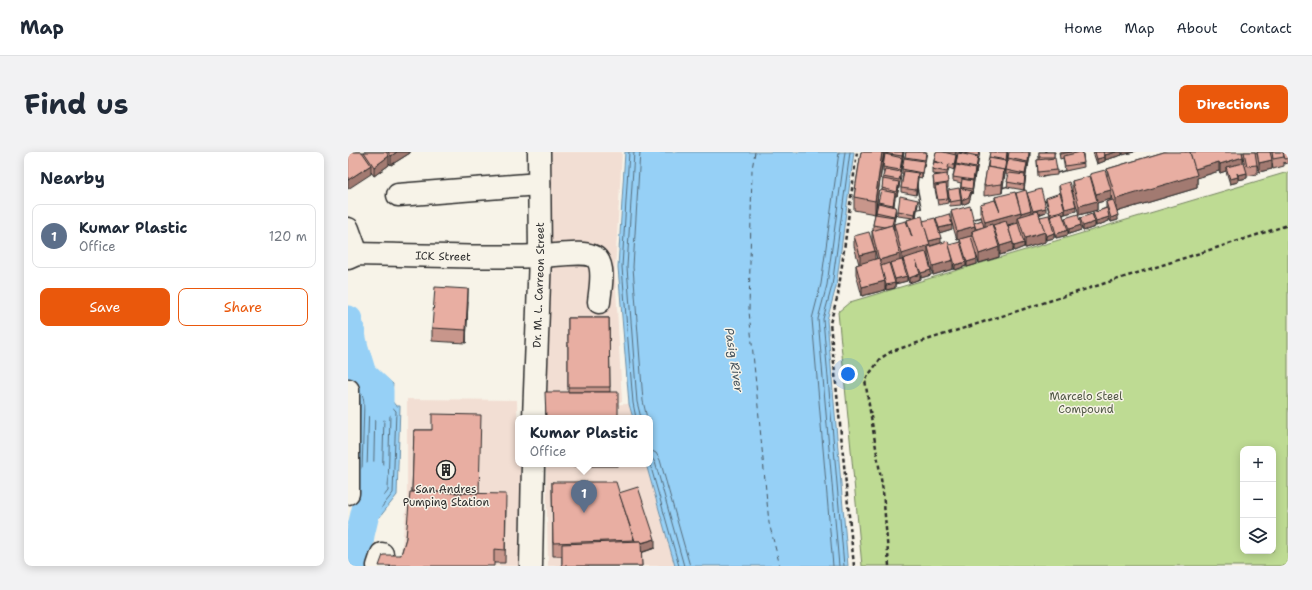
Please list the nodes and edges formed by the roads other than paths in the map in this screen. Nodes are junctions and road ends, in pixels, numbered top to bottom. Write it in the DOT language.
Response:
graph roads {
  1 [pos="539,152"];
  2 [pos="931,152"];
  3 [pos="984,152"];
  4 [pos="1034,152"];
  5 [pos="1087,152"];
  6 [pos="1174,152"];
  7 [pos="1141,156"];
  8 [pos="1089,176"];
  9 [pos="539,184"];
  10 [pos="1029,193"];
  11 [pos="398,195"];
  12 [pos="978,206"];
  13 [pos="935,217"];
  14 [pos="899,226"];
  15 [pos="348,229"];
  16 [pos="352,256"];
  17 [pos="540,256"];
  18 [pos="599,302"];
  19 [pos="348,390"];
  20 [pos="534,415"];
  21 [pos="533,467"];
  22 [pos="348,493"];
  23 [pos="531,566"];
  1 -- 9 [label="street, Dr. M. L. Carreon Street"];
  2 -- 13 [label="street"];
  3 -- 12 [label="street"];
  4 -- 10 [label="street"];
  5 -- 8 [label="street"];
  6 -- 7 [label="street"];
  7 -- 8 [label="street"];
  8 -- 10 [label="street"];
  9 -- 11 [label="street"];
  9 -- 17 [label="street, Dr. M. L. Carreon Street"];
  10 -- 12 [label="street"];
  12 -- 13 [label="street"];
  13 -- 14 [label="street"];
  15 -- 16 [label="street"];
  16 -- 17 [label="street, ICK Street"];
  17 -- 18 [label="street, ICK Street"];
  17 -- 20 [label="street, Dr. M. L. Carreon Street"];
  19 -- 22 [label="street"];
  21 -- 23 [label="street"];
}
